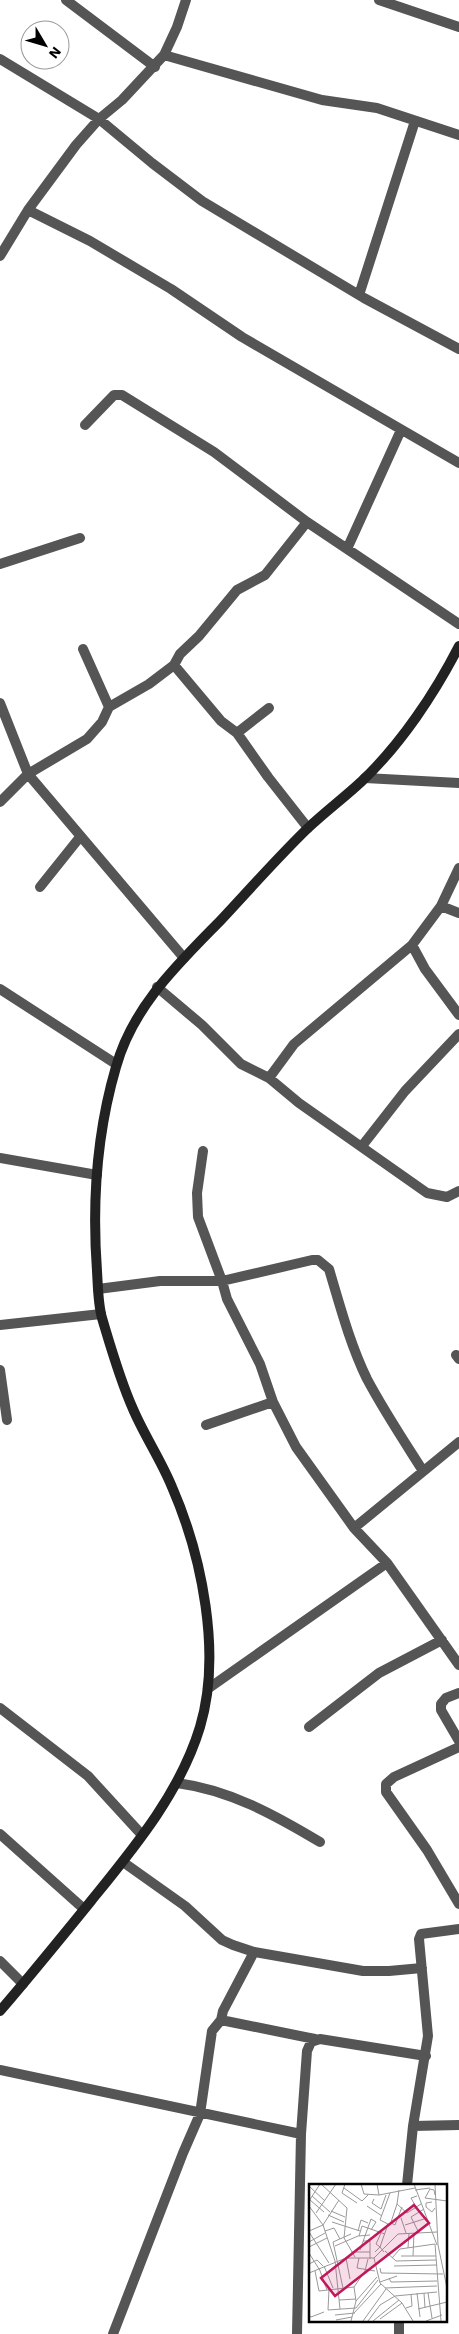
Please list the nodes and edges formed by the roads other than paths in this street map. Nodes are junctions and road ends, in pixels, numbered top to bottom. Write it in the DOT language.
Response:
graph roads {
  1 [pos="66,0"];
  2 [pos="186,0"];
  3 [pos="379,0"];
  4 [pos="459,27"];
  5 [pos="164,55"];
  6 [pos="0,59"];
  7 [pos="154,67"];
  8 [pos="99,119"];
  9 [pos="415,120"];
  10 [pos="459,135"];
  11 [pos="28,210"];
  12 [pos="0,256"];
  13 [pos="360,295"];
  14 [pos="459,349"];
  15 [pos="85,425"];
  16 [pos="401,430"];
  17 [pos="459,463"];
  18 [pos="306,522"];
  19 [pos="80,538"];
  20 [pos="347,549"];
  21 [pos="0,564"];
  22 [pos="459,624"];
  23 [pos="459,646"];
  24 [pos="83,650"];
  25 [pos="174,665"];
  26 [pos="0,703"];
  27 [pos="109,707"];
  28 [pos="269,708"];
  29 [pos="237,733"];
  30 [pos="28,774"];
  31 [pos="365,778"];
  32 [pos="459,782"];
  33 [pos="0,802"];
  34 [pos="308,828"];
  35 [pos="80,837"];
  36 [pos="459,868"];
  37 [pos="40,887"];
  38 [pos="441,906"];
  39 [pos="459,913"];
  40 [pos="412,945"];
  41 [pos="184,958"];
  42 [pos="157,987"];
  43 [pos="0,989"];
  44 [pos="459,1015"];
  45 [pos="459,1034"];
  46 [pos="116,1064"];
  47 [pos="269,1078"];
  48 [pos="362,1146"];
  49 [pos="203,1151"];
  50 [pos="0,1158"];
  51 [pos="97,1175"];
  52 [pos="459,1191"];
  53 [pos="222,1281"];
  54 [pos="98,1289"];
  55 [pos="101,1314"];
  56 [pos="0,1325"];
  57 [pos="0,1370"];
  58 [pos="272,1402"];
  59 [pos="7,1420"];
  60 [pos="206,1425"];
  61 [pos="459,1442"];
  62 [pos="423,1471"];
  63 [pos="354,1528"];
  64 [pos="387,1563"];
  65 [pos="442,1640"];
  66 [pos="459,1665"];
  67 [pos="209,1688"];
  68 [pos="459,1693"];
  69 [pos="0,1708"];
  70 [pos="310,1727"];
  71 [pos="459,1742"];
  72 [pos="459,1747"];
  73 [pos="177,1783"];
  74 [pos="0,1834"];
  75 [pos="142,1835"];
  76 [pos="320,1842"];
  77 [pos="123,1862"];
  78 [pos="459,1904"];
  79 [pos="84,1909"];
  80 [pos="459,1929"];
  81 [pos="254,1952"];
  82 [pos="0,1960"];
  83 [pos="422,1968"];
  84 [pos="23,1984"];
  85 [pos="0,2011"];
  86 [pos="220,2020"];
  87 [pos="315,2039"];
  88 [pos="426,2056"];
  89 [pos="0,2070"];
  90 [pos="200,2114"];
  91 [pos="459,2125"];
  92 [pos="412,2126"];
  93 [pos="301,2134"];
  94 [pos="407,2184"];
  95 [pos="113,2334"];
  96 [pos="297,2334"];
  1 -- 7 [label="street"];
  2 -- 5 [label="street"];
  3 -- 4 [label="street"];
  5 -- 7 [label="street"];
  5 -- 9 [label="street"];
  6 -- 8 [label="street"];
  7 -- 8 [label="street"];
  8 -- 11 [label="street"];
  8 -- 13 [label="street"];
  9 -- 10 [label="street"];
  9 -- 13 [label="street"];
  11 -- 12 [label="street"];
  11 -- 16 [label="street"];
  13 -- 14 [label="street"];
  15 -- 18 [label="street"];
  16 -- 17 [label="street"];
  16 -- 20 [label="street"];
  18 -- 20 [label="street"];
  18 -- 25 [label="street"];
  19 -- 21 [label="street"];
  20 -- 22 [label="street"];
  23 -- 31 [label="street"];
  24 -- 27 [label="street"];
  25 -- 27 [label="street"];
  25 -- 29 [label="street"];
  26 -- 30 [label="street"];
  27 -- 30 [label="street"];
  28 -- 29 [label="street"];
  29 -- 34 [label="street"];
  30 -- 33 [label="street"];
  30 -- 35 [label="street"];
  31 -- 32 [label="street"];
  31 -- 34 [label="street"];
  34 -- 41 [label="street"];
  35 -- 37 [label="street"];
  35 -- 41 [label="street"];
  36 -- 38 [label="street"];
  38 -- 39 [label="street"];
  38 -- 40 [label="street"];
  40 -- 44 [label="street"];
  40 -- 47 [label="street"];
  41 -- 42 [label="street"];
  42 -- 46 [label="street"];
  42 -- 47 [label="street"];
  43 -- 46 [label="street"];
  45 -- 48 [label="street"];
  46 -- 51 [label="street"];
  47 -- 48 [label="street"];
  48 -- 52 [label="street"];
  49 -- 53 [label="street"];
  50 -- 51 [label="street"];
  51 -- 54 [label="street"];
  53 -- 54 [label="street"];
  53 -- 58 [label="street"];
  53 -- 62 [label="street"];
  54 -- 55 [label="street"];
  55 -- 56 [label="street"];
  55 -- 67 [label="street"];
  57 -- 59 [label="street"];
  58 -- 60 [label="street"];
  58 -- 63 [label="street"];
  61 -- 62 [label="street"];
  62 -- 63 [label="street"];
  63 -- 64 [label="street"];
  64 -- 65 [label="street"];
  64 -- 67 [label="street"];
  65 -- 66 [label="street"];
  65 -- 70 [label="street"];
  67 -- 73 [label="street"];
  68 -- 71 [label="street"];
  69 -- 75 [label="street"];
  72 -- 78 [label="street"];
  73 -- 75 [label="street"];
  73 -- 76 [label="street"];
  74 -- 79 [label="street"];
  75 -- 77 [label="street"];
  77 -- 79 [label="street"];
  77 -- 81 [label="street"];
  79 -- 84 [label="street"];
  80 -- 83 [label="street"];
  81 -- 83 [label="street"];
  81 -- 86 [label="street"];
  82 -- 84 [label="street"];
  83 -- 88 [label="street"];
  84 -- 85 [label="street"];
  86 -- 87 [label="street"];
  86 -- 90 [label="street"];
  87 -- 88 [label="street"];
  87 -- 93 [label="street"];
  88 -- 92 [label="street"];
  89 -- 90 [label="street"];
  90 -- 93 [label="street"];
  90 -- 95 [label="street"];
  91 -- 92 [label="street"];
  92 -- 94 [label="street"];
  93 -- 96 [label="street"];
}
